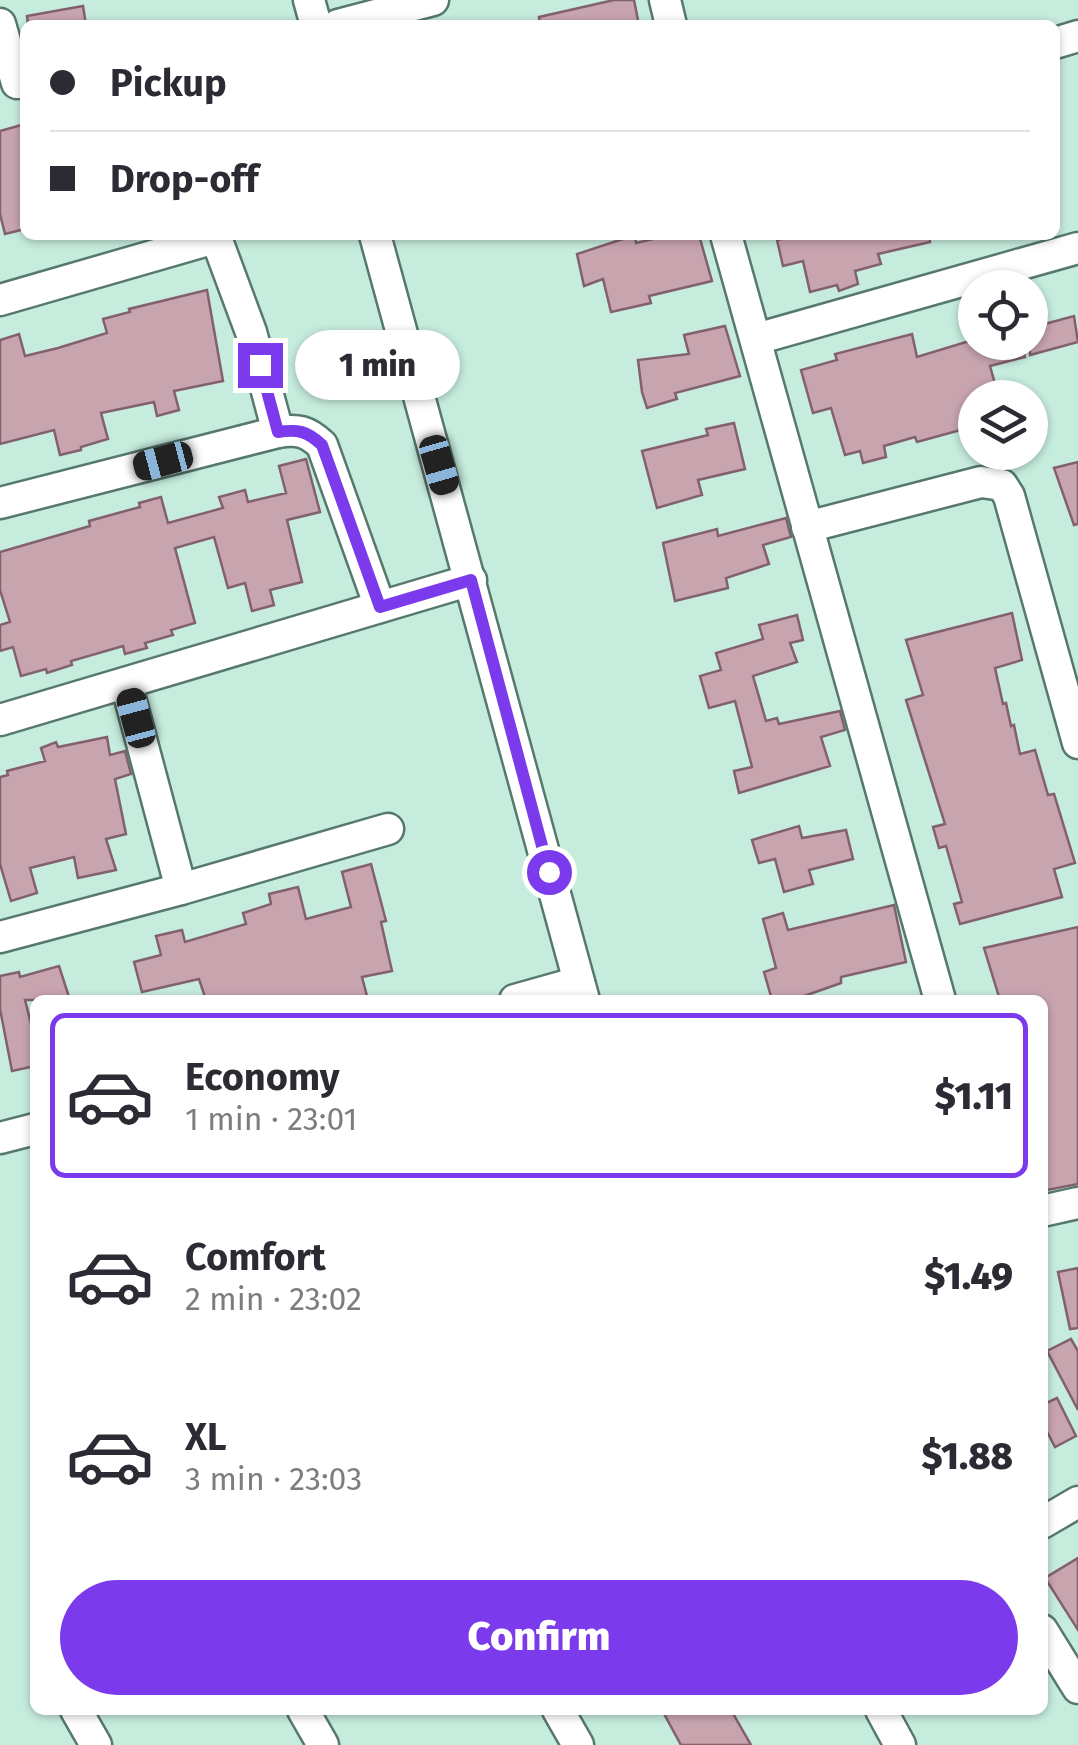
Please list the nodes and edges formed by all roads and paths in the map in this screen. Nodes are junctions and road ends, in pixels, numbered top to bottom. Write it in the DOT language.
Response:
graph roads {
  1 [pos="432,0"];
  2 [pos="357,20"];
  3 [pos="0,24"];
  4 [pos="14,84"];
  5 [pos="202,240"];
  6 [pos="216,240"];
  7 [pos="376,240"];
  8 [pos="727,240"];
  9 [pos="1078,248"];
  10 [pos="0,300"];
  11 [pos="756,339"];
  12 [pos="278,432"];
  13 [pos="0,503"];
  14 [pos="807,527"];
  15 [pos="471,580"];
  16 [pos="380,607"];
  17 [pos="126,684"];
  18 [pos="0,720"];
  19 [pos="1078,743"];
  20 [pos="388,829"];
  21 [pos="181,889"];
  22 [pos="0,936"];
  23 [pos="581,991"];
  24 [pos="552,995"];
  25 [pos="939,995"];
  26 [pos="30,1129"];
  27 [pos="0,1138"];
  28 [pos="1078,1203"];
  29 [pos="1048,1210"];
  30 [pos="1078,1502"];
  31 [pos="1048,1520"];
  32 [pos="1048,1640"];
  33 [pos="1078,1688"];
  34 [pos="79,1715"];
  35 [pos="306,1715"];
  36 [pos="561,1715"];
  37 [pos="885,1715"];
  38 [pos="96,1745"];
  39 [pos="323,1745"];
  40 [pos="578,1745"];
  41 [pos="900,1745"];
  1 -- 2 [label="street"];
  3 -- 4 [label="street"];
  5 -- 10 [label="street"];
  6 -- 12 [label="street"];
  7 -- 15 [label="street"];
  8 -- 11 [label="street"];
  9 -- 11 [label="street"];
  11 -- 14 [label="street"];
  12 -- 13 [label="street"];
  12 -- 16 [label="street"];
  14 -- 19 [label="street"];
  14 -- 25 [label="street"];
  15 -- 16 [label="street"];
  15 -- 23 [label="street"];
  16 -- 17 [label="street"];
  17 -- 18 [label="street"];
  17 -- 21 [label="street"];
  20 -- 21 [label="street"];
  21 -- 22 [label="street"];
  23 -- 24 [label="street"];
  26 -- 27 [label="street"];
  28 -- 29 [label="street"];
  30 -- 31 [label="street"];
  32 -- 33 [label="street"];
  34 -- 38 [label="street"];
  35 -- 39 [label="street"];
  36 -- 40 [label="street"];
  37 -- 41 [label="street"];
}
